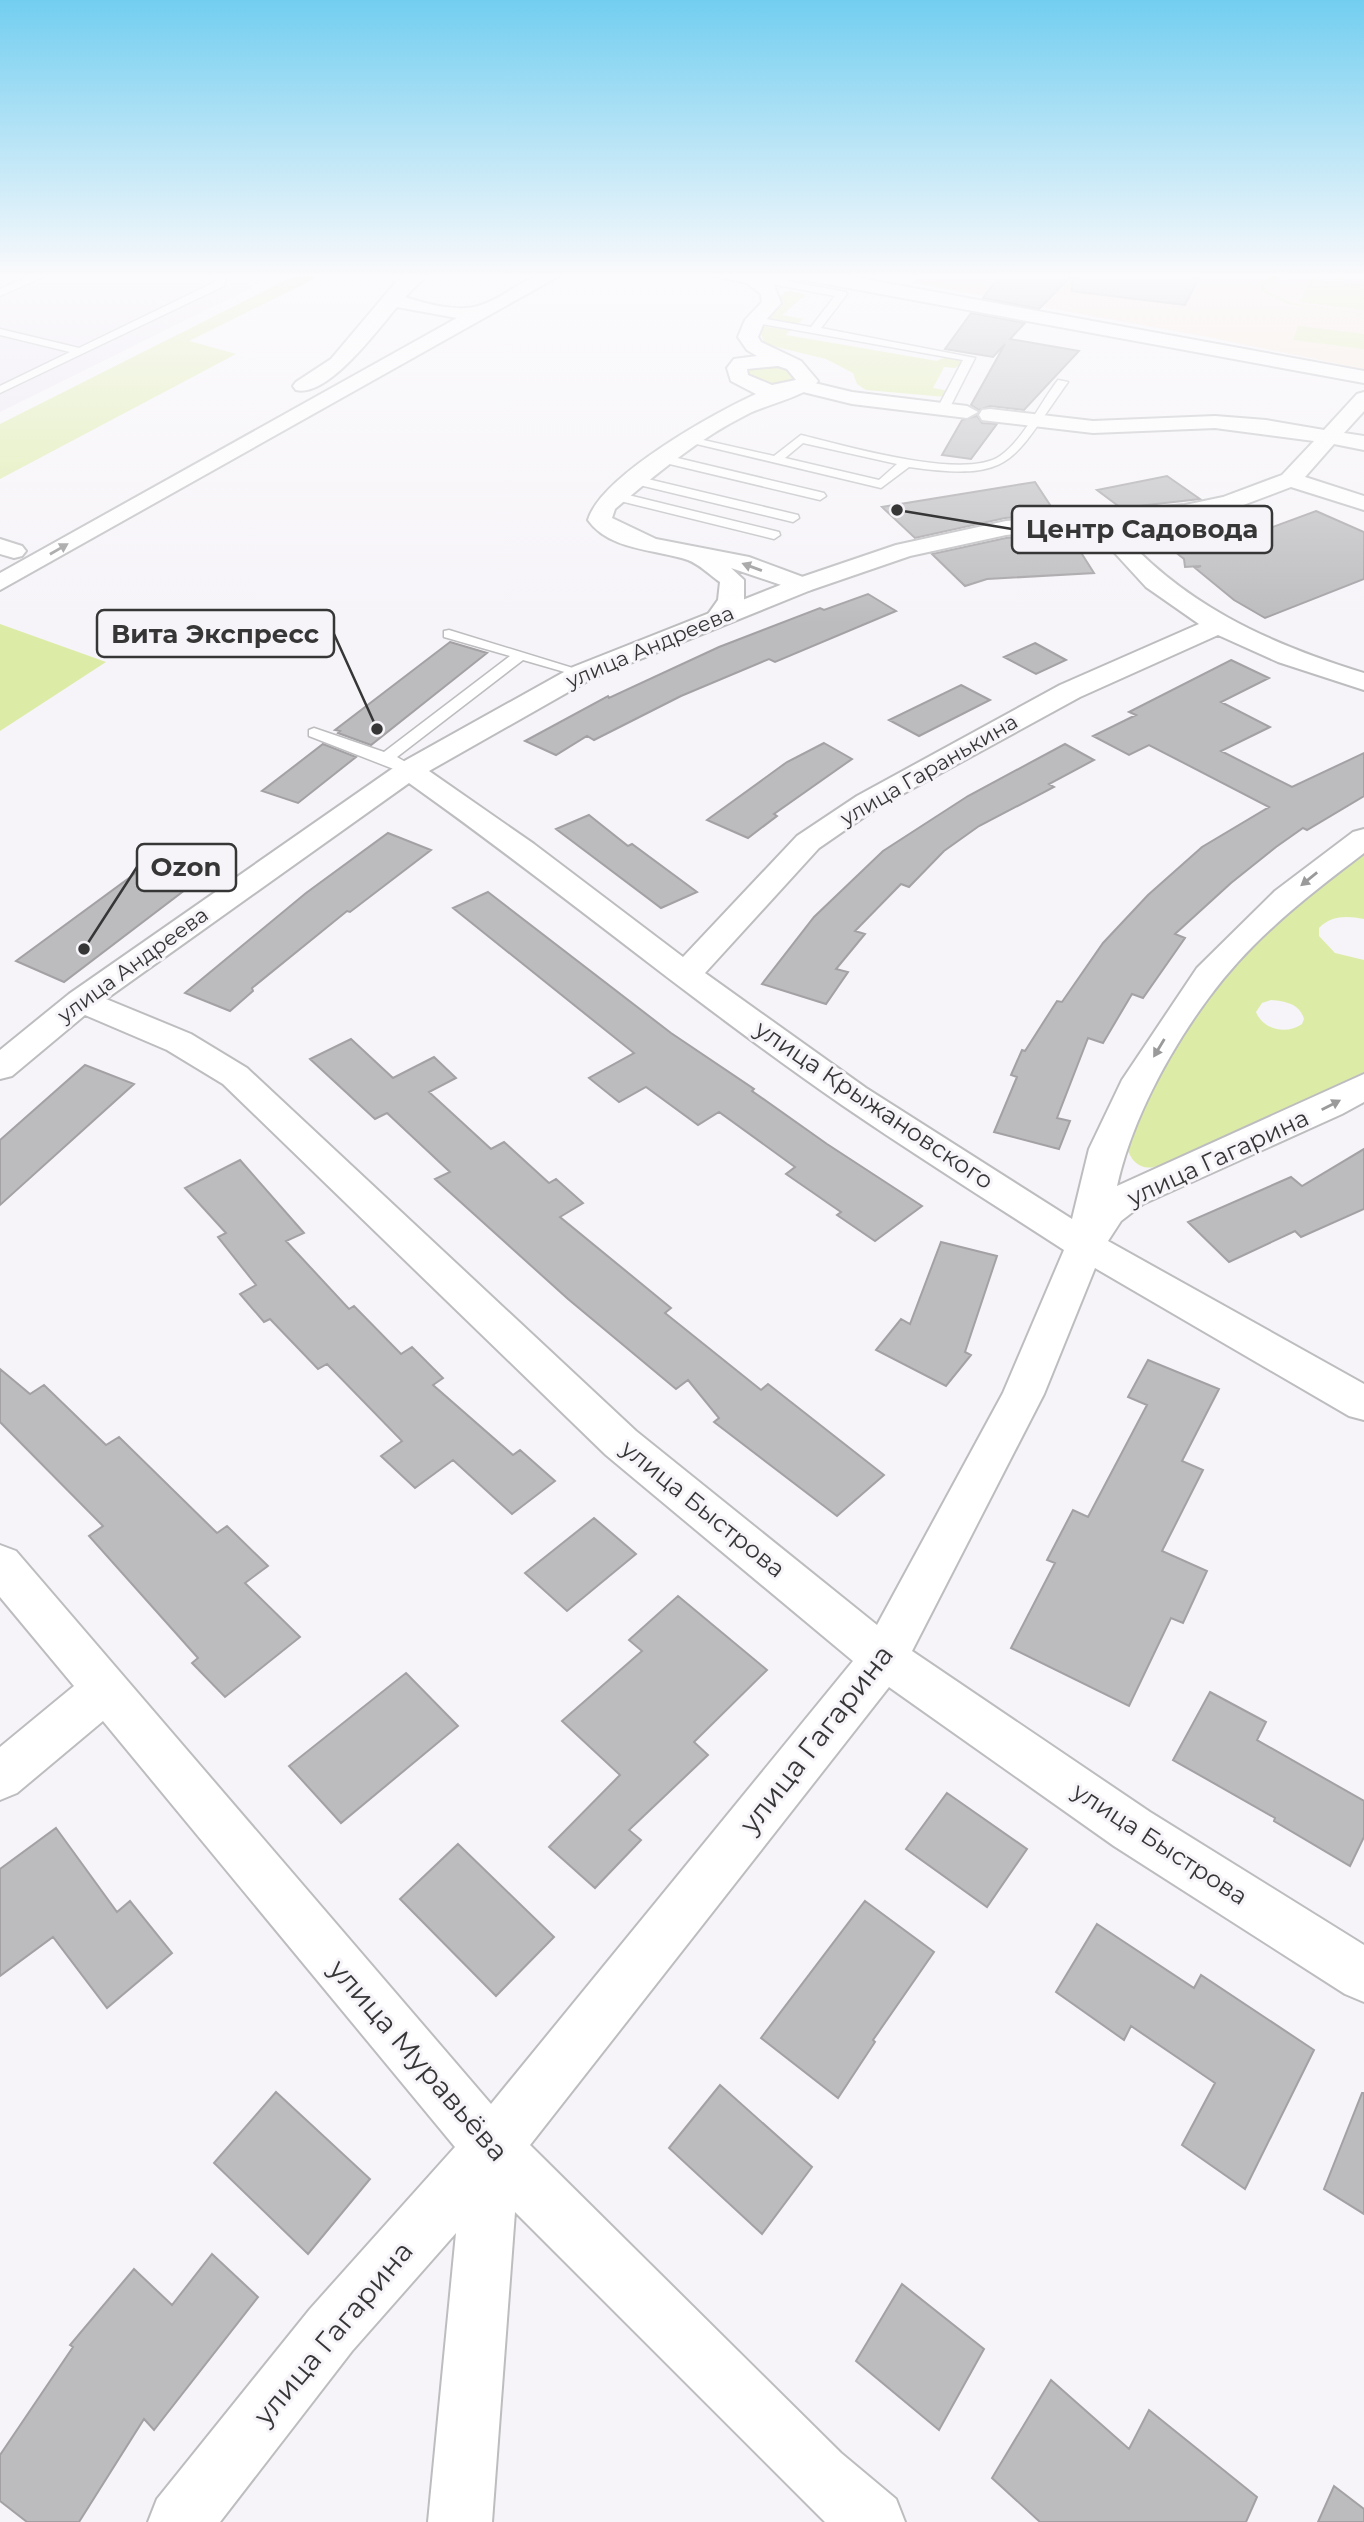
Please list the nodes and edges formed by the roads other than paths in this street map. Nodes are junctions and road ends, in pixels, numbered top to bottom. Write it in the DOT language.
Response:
graph roads {
  1 [pos="296,390"];
  2 [pos="342,390"];
  3 [pos="737,390"];
  4 [pos="789,390"];
  5 [pos="805,390"];
  6 [pos="953,390"];
  7 [pos="1056,390"];
  8 [pos="1364,398"];
  9 [pos="943,409"];
  10 [pos="739,411"];
  11 [pos="967,412"];
  12 [pos="990,415"];
  13 [pos="1033,420"];
  14 [pos="1332,437"];
  15 [pos="690,441"];
  16 [pos="1364,443"];
  17 [pos="665,459"];
  18 [pos="776,460"];
  19 [pos="907,462"];
  20 [pos="635,480"];
  21 [pos="1290,480"];
  22 [pos="616,496"];
  23 [pos="820,496"];
  24 [pos="1364,503"];
  25 [pos="793,518"];
  26 [pos="1099,522"];
  27 [pos="774,535"];
  28 [pos="5,552"];
  29 [pos="700,556"];
  30 [pos="0,583"];
  31 [pos="802,585"];
  32 [pos="719,617"];
  33 [pos="1216,626"];
  34 [pos="449,634"];
  35 [pos="521,655"];
  36 [pos="582,673"];
  37 [pos="1364,682"];
  38 [pos="314,733"];
  39 [pos="397,764"];
  40 [pos="1364,838"];
  41 [pos="685,974"];
  42 [pos="81,1001"];
  43 [pos="0,1068"];
  44 [pos="1364,1086"];
  45 [pos="1084,1245"];
  46 [pos="1364,1404"];
  47 [pos="0,1564"];
  48 [pos="884,1658"];
  49 [pos="106,1689"];
  50 [pos="0,1777"];
  51 [pos="1364,1975"];
  52 [pos="492,2148"];
  53 [pos="180,2522"];
  54 [pos="460,2522"];
  55 [pos="873,2522"];
  1 -- 28 [label="street"];
  30 -- 2 [label="street, one-way"];
  3 -- 10 [label="street"];
  4 -- 10 [label="street"];
  5 -- 9 [label="street"];
  6 -- 9 [label="lane"];
  7 -- 13 [label="lane"];
  8 -- 14 [label="street, улица Андреева"];
  9 -- 11 [label="street"];
  10 -- 15 [label="street"];
  12 -- 13 [label="street"];
  13 -- 14 [label="street"];
  13 -- 19 [label="lane"];
  14 -- 16 [label="street"];
  14 -- 21 [label="street, улица Андреева"];
  15 -- 17 [label="street"];
  15 -- 18 [label="lane"];
  17 -- 20 [label="street"];
  17 -- 23 [label="lane"];
  18 -- 19 [label="lane"];
  18 -- 19 [label="lane"];
  20 -- 22 [label="street"];
  20 -- 25 [label="lane"];
  21 -- 24 [label="street"];
  21 -- 26 [label="street, улица Андреева"];
  22 -- 27 [label="lane"];
  22 -- 29 [label="street"];
  26 -- 31 [label="street, улица Андреева"];
  26 -- 33 [label="street"];
  31 -- 29 [label="street, one-way"];
  29 -- 32 [label="street"];
  31 -- 32 [label="street, улица Андреева"];
  32 -- 36 [label="street, улица Андреева"];
  33 -- 37 [label="street"];
  33 -- 41 [label="street, улица Гаранькина"];
  34 -- 35 [label="lane"];
  35 -- 36 [label="lane"];
  35 -- 39 [label="lane"];
  36 -- 39 [label="street, улица Андреева"];
  38 -- 39 [label="lane"];
  39 -- 41 [label="street, улица Крыжановского"];
  39 -- 42 [label="street, улица Андреева"];
  40 -- 45 [label="street, улица Гагарина, one-way"];
  41 -- 45 [label="street, улица Крыжановского"];
  42 -- 43 [label="street, улица Андреева"];
  42 -- 48 [label="street, улица Быстрова"];
  45 -- 44 [label="street, улица Гагарина, one-way"];
  45 -- 46 [label="street, улица Крыжановского"];
  45 -- 48 [label="street, улица Гагарина"];
  47 -- 49 [label="street, улица Муравьёва"];
  48 -- 51 [label="street, улица Быстрова"];
  48 -- 52 [label="street, улица Гагарина"];
  49 -- 50 [label="street"];
  49 -- 52 [label="street, улица Муравьёва"];
  52 -- 53 [label="street, улица Гагарина"];
  52 -- 54 [label="street"];
  52 -- 55 [label="street, улица Муравьёва"];
}
